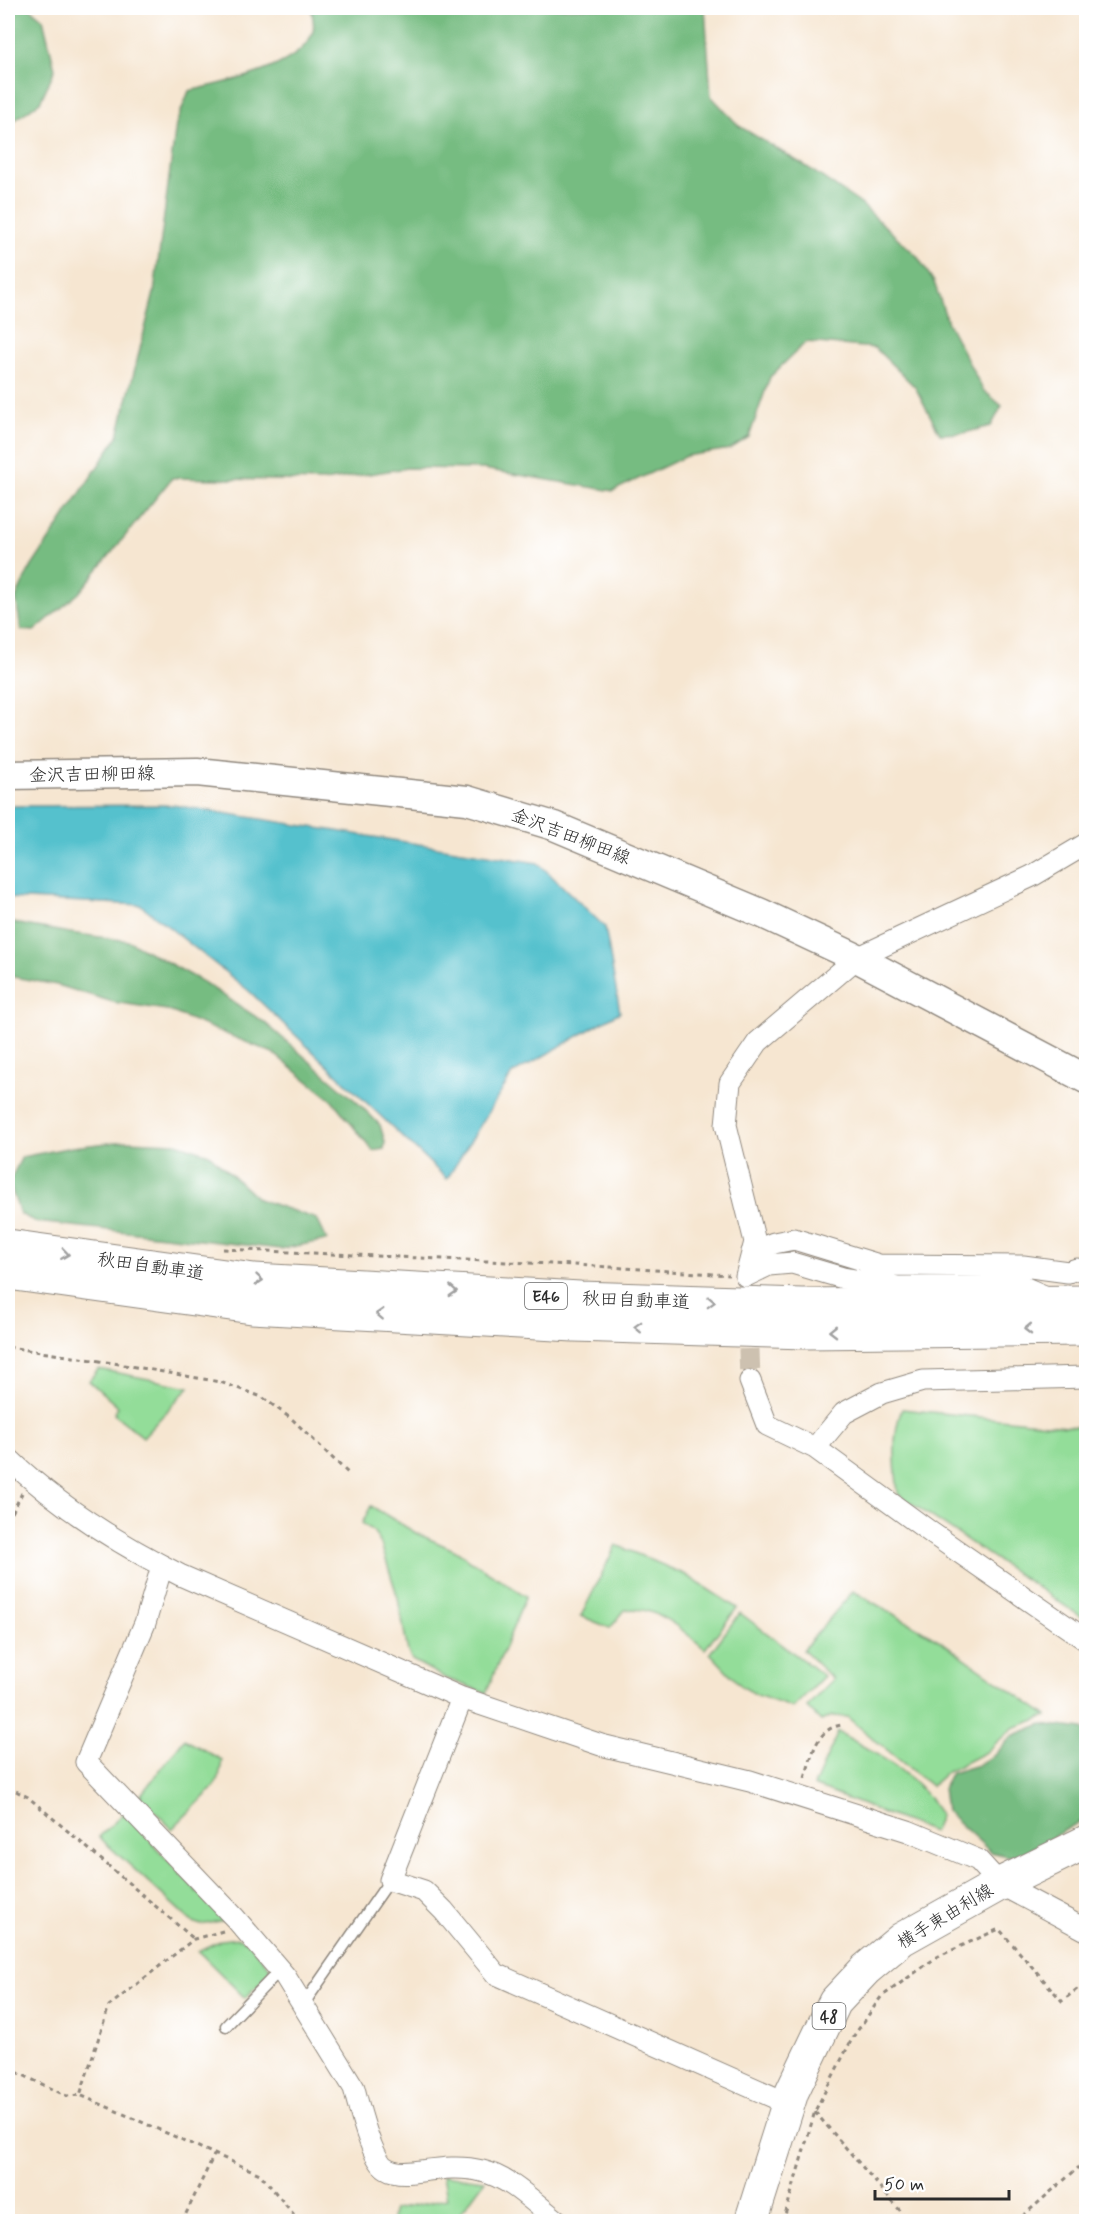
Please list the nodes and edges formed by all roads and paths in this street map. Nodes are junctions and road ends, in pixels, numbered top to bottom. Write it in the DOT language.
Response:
graph roads {
  1 [pos="1078,8"];
  2 [pos="1086,23"];
  3 [pos="8,775"];
  4 [pos="1086,844"];
  5 [pos="857,958"];
  6 [pos="1086,1079"];
  7 [pos="8,1246"];
  8 [pos="213,1248"];
  9 [pos="752,1252"];
  10 [pos="1077,1269"];
  11 [pos="8,1273"];
  12 [pos="746,1276"];
  13 [pos="1073,1303"];
  14 [pos="1086,1329"];
  15 [pos="8,1347"];
  16 [pos="1086,1377"];
  17 [pos="750,1381"];
  18 [pos="815,1448"];
  19 [pos="8,1458"];
  20 [pos="348,1473"];
  21 [pos="30,1478"];
  22 [pos="8,1521"];
  23 [pos="162,1566"];
  24 [pos="1086,1640"];
  25 [pos="462,1698"];
  26 [pos="843,1725"];
  27 [pos="8,1788"];
  28 [pos="799,1796"];
  29 [pos="1086,1842"];
  30 [pos="390,1880"];
  31 [pos="1000,1884"];
  32 [pos="242,1926"];
  33 [pos="1086,1930"];
  34 [pos="194,1939"];
  35 [pos="280,1970"];
  36 [pos="1086,1983"];
  37 [pos="303,2005"];
  38 [pos="226,2026"];
  39 [pos="8,2068"];
  40 [pos="80,2095"];
  41 [pos="799,2102"];
  42 [pos="214,2155"];
  43 [pos="1086,2161"];
  44 [pos="182,2222"];
  45 [pos="300,2222"];
  46 [pos="559,2222"];
  47 [pos="751,2222"];
  48 [pos="783,2222"];
  49 [pos="910,2222"];
  50 [pos="1016,2222"];
  1 -- 2 [label="path"];
  3 -- 5 [label="main road, 金沢吉田柳田線"];
  4 -- 5 [label="street"];
  5 -- 6 [label="main road, 金沢吉田柳田線"];
  5 -- 9 [label="street"];
  7 -- 13 [label="main road, 秋田自動車道 / E46, one-way"];
  8 -- 12 [label="path"];
  9 -- 10 [label="street"];
  9 -- 12 [label="street"];
  14 -- 11 [label="main road, 秋田自動車道 / E46, one-way"];
  12 -- 13 [label="street"];
  15 -- 20 [label="path"];
  16 -- 18 [label="street"];
  17 -- 18 [label="street"];
  18 -- 24 [label="street"];
  19 -- 21 [label="street"];
  21 -- 22 [label="path"];
  21 -- 23 [label="street"];
  23 -- 25 [label="street"];
  23 -- 32 [label="street"];
  25 -- 28 [label="street"];
  25 -- 30 [label="street"];
  26 -- 28 [label="path"];
  27 -- 34 [label="path"];
  28 -- 31 [label="street"];
  29 -- 31 [label="main road, 横手東由利線 / 48"];
  30 -- 37 [label="lane"];
  30 -- 41 [label="street"];
  31 -- 33 [label="street"];
  31 -- 41 [label="main road, 横手東由利線 / 48"];
  32 -- 34 [label="path"];
  32 -- 35 [label="street"];
  34 -- 40 [label="path"];
  35 -- 37 [label="street"];
  35 -- 38 [label="lane"];
  36 -- 41 [label="path"];
  37 -- 46 [label="street"];
  39 -- 40 [label="path"];
  40 -- 42 [label="path"];
  41 -- 47 [label="main road, 横手東由利線 / 48"];
  41 -- 48 [label="path"];
  41 -- 49 [label="path"];
  42 -- 44 [label="path"];
  42 -- 45 [label="path"];
  43 -- 50 [label="path"];
}
